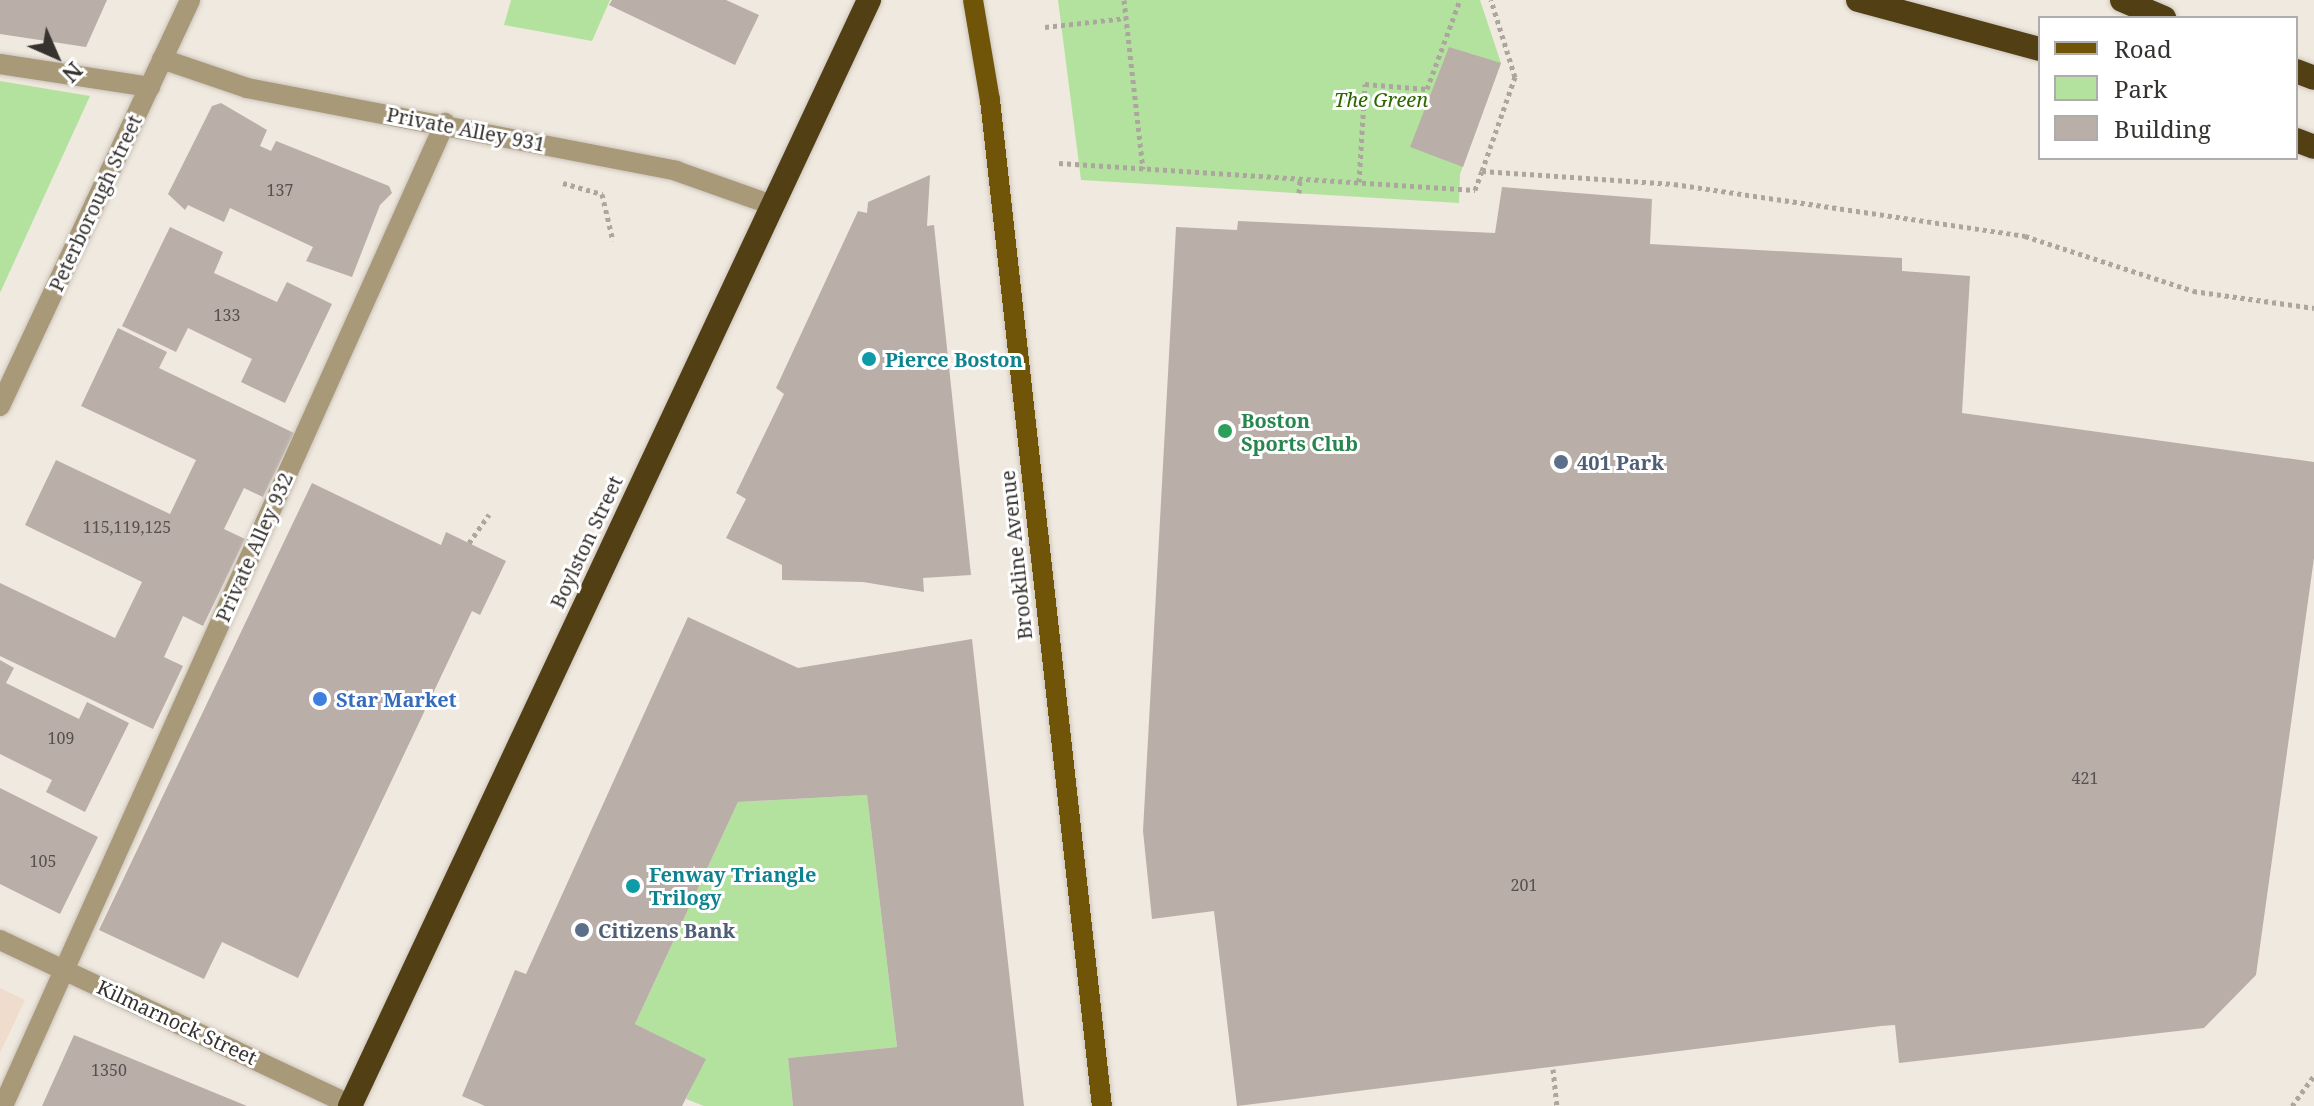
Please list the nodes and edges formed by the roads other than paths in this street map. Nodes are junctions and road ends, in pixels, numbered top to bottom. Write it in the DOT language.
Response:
graph roads {
  1 [pos="190,0"];
  2 [pos="869,0"];
  3 [pos="973,0"];
  4 [pos="1858,0"];
  5 [pos="2122,0"];
  6 [pos="1883,3"];
  7 [pos="2159,16"];
  8 [pos="2038,48"];
  9 [pos="162,59"];
  10 [pos="0,64"];
  11 [pos="150,87"];
  12 [pos="445,123"];
  13 [pos="769,204"];
  14 [pos="0,406"];
  15 [pos="0,940"];
  16 [pos="68,972"];
  17 [pos="3,1106"];
  18 [pos="351,1106"];
  19 [pos="1102,1106"];
  1 -- 9 [label="street, Peterborough Street"];
  2 -- 13 [label="highway, Boylston Street"];
  3 -- 19 [label="main road, Brookline Avenue"];
  4 -- 6 [label="highway"];
  5 -- 7 [label="highway"];
  6 -- 8 [label="highway"];
  9 -- 11 [label="street, Peterborough Street"];
  9 -- 12 [label="street, Private Alley 931"];
  10 -- 11 [label="street"];
  11 -- 14 [label="street, Peterborough Street"];
  12 -- 13 [label="street, Private Alley 931"];
  12 -- 16 [label="street, Private Alley 932"];
  13 -- 18 [label="highway, Boylston Street"];
  15 -- 16 [label="street, Kilmarnock Street"];
  16 -- 17 [label="street, Private Alley 932"];
  16 -- 18 [label="street, Kilmarnock Street"];
}
